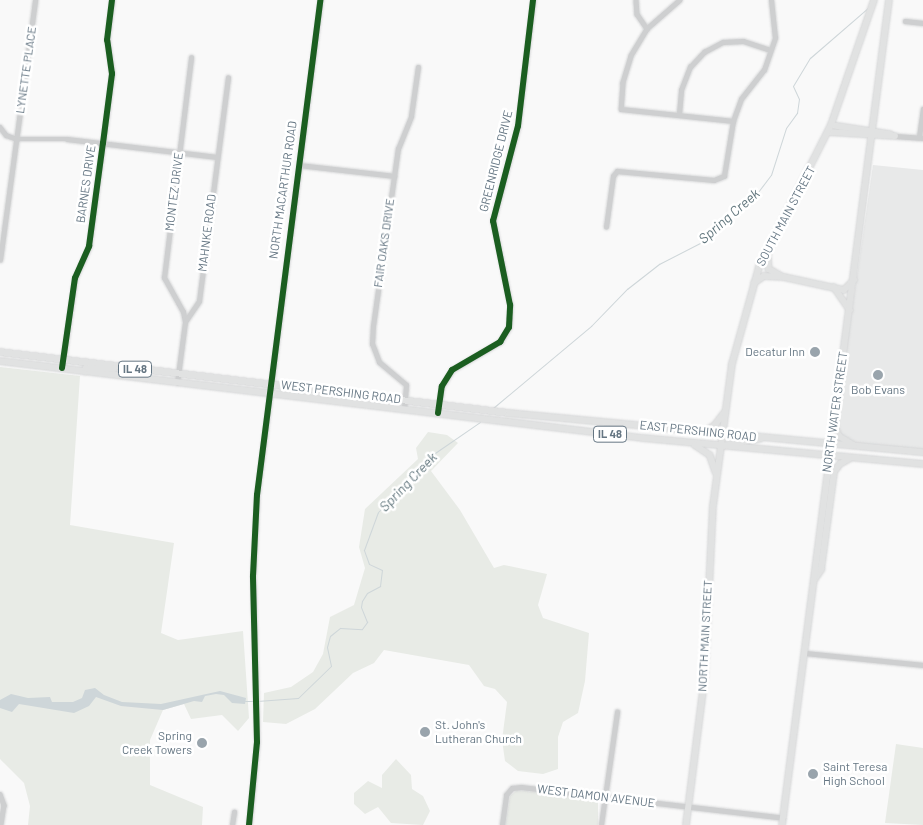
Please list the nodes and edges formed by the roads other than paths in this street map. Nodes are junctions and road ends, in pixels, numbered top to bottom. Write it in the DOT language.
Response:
graph roads {
  1 [pos="35,0"];
  2 [pos="112,0"];
  3 [pos="320,0"];
  4 [pos="533,0"];
  5 [pos="636,0"];
  6 [pos="680,0"];
  7 [pos="771,0"];
  8 [pos="874,0"];
  9 [pos="889,0"];
  10 [pos="905,21"];
  11 [pos="923,23"];
  12 [pos="647,29"];
  13 [pos="770,50"];
  14 [pos="191,58"];
  15 [pos="418,67"];
  16 [pos="228,78"];
  17 [pos="923,109"];
  18 [pos="679,114"];
  19 [pos="733,121"];
  20 [pos="832,125"];
  21 [pos="0,127"];
  22 [pos="874,130"];
  23 [pos="828,132"];
  24 [pos="895,136"];
  25 [pos="874,137"];
  26 [pos="921,138"];
  27 [pos="17,139"];
  28 [pos="102,143"];
  29 [pos="179,152"];
  30 [pos="217,157"];
  31 [pos="299,165"];
  32 [pos="394,176"];
  33 [pos="606,226"];
  34 [pos="768,248"];
  35 [pos="0,260"];
  36 [pos="784,277"];
  37 [pos="855,278"];
  38 [pos="753,284"];
  39 [pos="834,287"];
  40 [pos="850,310"];
  41 [pos="185,322"];
  42 [pos="0,352"];
  43 [pos="63,360"];
  44 [pos="0,361"];
  45 [pos="62,368"];
  46 [pos="136,369"];
  47 [pos="85,372"];
  48 [pos="178,374"];
  49 [pos="177,383"];
  50 [pos="270,384"];
  51 [pos="268,394"];
  52 [pos="404,400"];
  53 [pos="439,404"];
  54 [pos="473,408"];
  55 [pos="404,409"];
  56 [pos="725,411"];
  57 [pos="438,413"];
  58 [pos="833,421"];
  59 [pos="704,432"];
  60 [pos="722,434"];
  61 [pos="763,438"];
  62 [pos="694,444"];
  63 [pos="830,444"];
  64 [pos="721,447"];
  65 [pos="858,447"];
  66 [pos="923,452"];
  67 [pos="828,457"];
  68 [pos="851,459"];
  69 [pos="923,464"];
  70 [pos="717,476"];
  71 [pos="815,579"];
  72 [pos="805,653"];
  73 [pos="923,665"];
  74 [pos="617,712"];
  75 [pos="0,794"];
  76 [pos="604,797"];
  77 [pos="688,808"];
  78 [pos="234,812"];
  79 [pos="782,822"];
  80 [pos="1,825"];
  81 [pos="232,825"];
  82 [pos="249,825"];
  83 [pos="502,825"];
  84 [pos="601,825"];
  85 [pos="686,825"];
  1 -- 27 [label="street, LYNETTE PLACE"];
  2 -- 28 [label="street, BARNES DRIVE"];
  3 -- 31 [label="street, NORTH MACARTHUR ROAD"];
  4 -- 53 [label="street, GREENRIDGE DRIVE"];
  5 -- 12 [label="street"];
  6 -- 12 [label="street"];
  7 -- 13 [label="street"];
  8 -- 20 [label="main road, SOUTH MAIN STREET"];
  9 -- 22 [label="main road, NORTH WATER STREET"];
  10 -- 11 [label="street"];
  12 -- 18 [label="street"];
  13 -- 18 [label="street"];
  13 -- 19 [label="street"];
  14 -- 29 [label="street, MONTEZ DRIVE"];
  15 -- 32 [label="street, FAIR OAKS DRIVE"];
  16 -- 30 [label="street, MAHNKE ROAD"];
  17 -- 26 [label="street"];
  18 -- 19 [label="street"];
  19 -- 33 [label="street"];
  20 -- 22 [label="main road"];
  20 -- 23 [label="main road, SOUTH MAIN STREET"];
  21 -- 27 [label="street"];
  22 -- 24 [label="main road"];
  22 -- 25 [label="main road, NORTH WATER STREET"];
  23 -- 25 [label="main road"];
  23 -- 34 [label="main road, SOUTH MAIN STREET"];
  24 -- 25 [label="main road"];
  24 -- 26 [label="street"];
  25 -- 37 [label="main road, NORTH WATER STREET"];
  27 -- 28 [label="street"];
  27 -- 35 [label="street, LYNETTE PLACE"];
  28 -- 29 [label="street"];
  28 -- 43 [label="street, BARNES DRIVE"];
  29 -- 30 [label="street"];
  29 -- 41 [label="street, MONTEZ DRIVE"];
  30 -- 41 [label="street, MAHNKE ROAD"];
  31 -- 32 [label="street"];
  31 -- 50 [label="street, NORTH MACARTHUR ROAD"];
  32 -- 52 [label="street, FAIR OAKS DRIVE"];
  34 -- 36 [label="main road"];
  34 -- 38 [label="main road, SOUTH MAIN STREET"];
  36 -- 38 [label="main road"];
  36 -- 39 [label="main road"];
  37 -- 39 [label="main road"];
  37 -- 40 [label="main road, NORTH WATER STREET"];
  38 -- 56 [label="main road, SOUTH MAIN STREET"];
  39 -- 40 [label="main road"];
  40 -- 58 [label="main road, NORTH WATER STREET"];
  41 -- 48 [label="street, MAHNKE ROAD"];
  42 -- 43 [label="main road, WEST PERSHING ROAD / IL 48"];
  43 -- 45 [label="street, BARNES DRIVE"];
  43 -- 46 [label="main road, WEST PERSHING ROAD / IL 48"];
  44 -- 45 [label="main road, WEST PERSHING ROAD / IL 48"];
  45 -- 47 [label="main road, WEST PERSHING ROAD / IL 48"];
  46 -- 47 [label="main road"];
  46 -- 48 [label="main road, WEST PERSHING ROAD / IL 48"];
  47 -- 49 [label="main road, WEST PERSHING ROAD / IL 48"];
  48 -- 49 [label="street, MAHNKE ROAD"];
  48 -- 50 [label="main road, WEST PERSHING ROAD / IL 48"];
  49 -- 51 [label="main road, WEST PERSHING ROAD / IL 48"];
  50 -- 51 [label="street, NORTH MACARTHUR ROAD"];
  50 -- 52 [label="main road, WEST PERSHING ROAD / IL 48"];
  51 -- 55 [label="main road, WEST PERSHING ROAD / IL 48"];
  51 -- 82 [label="street, NORTH MACARTHUR ROAD"];
  52 -- 53 [label="main road, WEST PERSHING ROAD / IL 48"];
  52 -- 55 [label="street, FAIR OAKS DRIVE"];
  53 -- 54 [label="main road, WEST PERSHING ROAD / IL 48"];
  53 -- 57 [label="street, GREENRIDGE DRIVE"];
  54 -- 59 [label="main road, EAST PERSHING ROAD / IL 48"];
  55 -- 57 [label="main road, WEST PERSHING ROAD / IL 48"];
  56 -- 59 [label="main road"];
  56 -- 60 [label="main road, SOUTH MAIN STREET"];
  57 -- 62 [label="main road, WEST PERSHING ROAD / IL 48"];
  58 -- 63 [label="main road, NORTH WATER STREET"];
  58 -- 65 [label="main road"];
  59 -- 60 [label="main road, EAST PERSHING ROAD / IL 48"];
  60 -- 61 [label="main road, EAST PERSHING ROAD / IL 48"];
  60 -- 64 [label="main road, SOUTH MAIN STREET"];
  61 -- 63 [label="main road, EAST PERSHING ROAD / IL 48"];
  61 -- 64 [label="main road"];
  62 -- 64 [label="main road, IL 48"];
  62 -- 70 [label="main road"];
  63 -- 65 [label="main road, EAST PERSHING ROAD / IL 48"];
  63 -- 67 [label="main road, NORTH WATER STREET"];
  64 -- 67 [label="main road, IL 48"];
  64 -- 70 [label="main road, NORTH MAIN STREET"];
  65 -- 66 [label="main road, EAST PERSHING ROAD / IL 48"];
  67 -- 68 [label="main road, IL 48"];
  67 -- 71 [label="main road, NORTH WATER STREET"];
  68 -- 69 [label="main road, IL 48"];
  68 -- 71 [label="main road"];
  70 -- 77 [label="main road, NORTH MAIN STREET"];
  71 -- 72 [label="main road, NORTH WATER STREET"];
  72 -- 73 [label="street"];
  72 -- 79 [label="main road, NORTH WATER STREET"];
  74 -- 76 [label="street"];
  75 -- 80 [label="street"];
  76 -- 77 [label="street, WEST DAMON AVENUE"];
  76 -- 83 [label="street, WEST DAMON AVENUE"];
  76 -- 84 [label="street"];
  77 -- 79 [label="street, WEST DAMON AVENUE"];
  77 -- 85 [label="main road, NORTH MAIN STREET"];
  78 -- 81 [label="street"];
}
